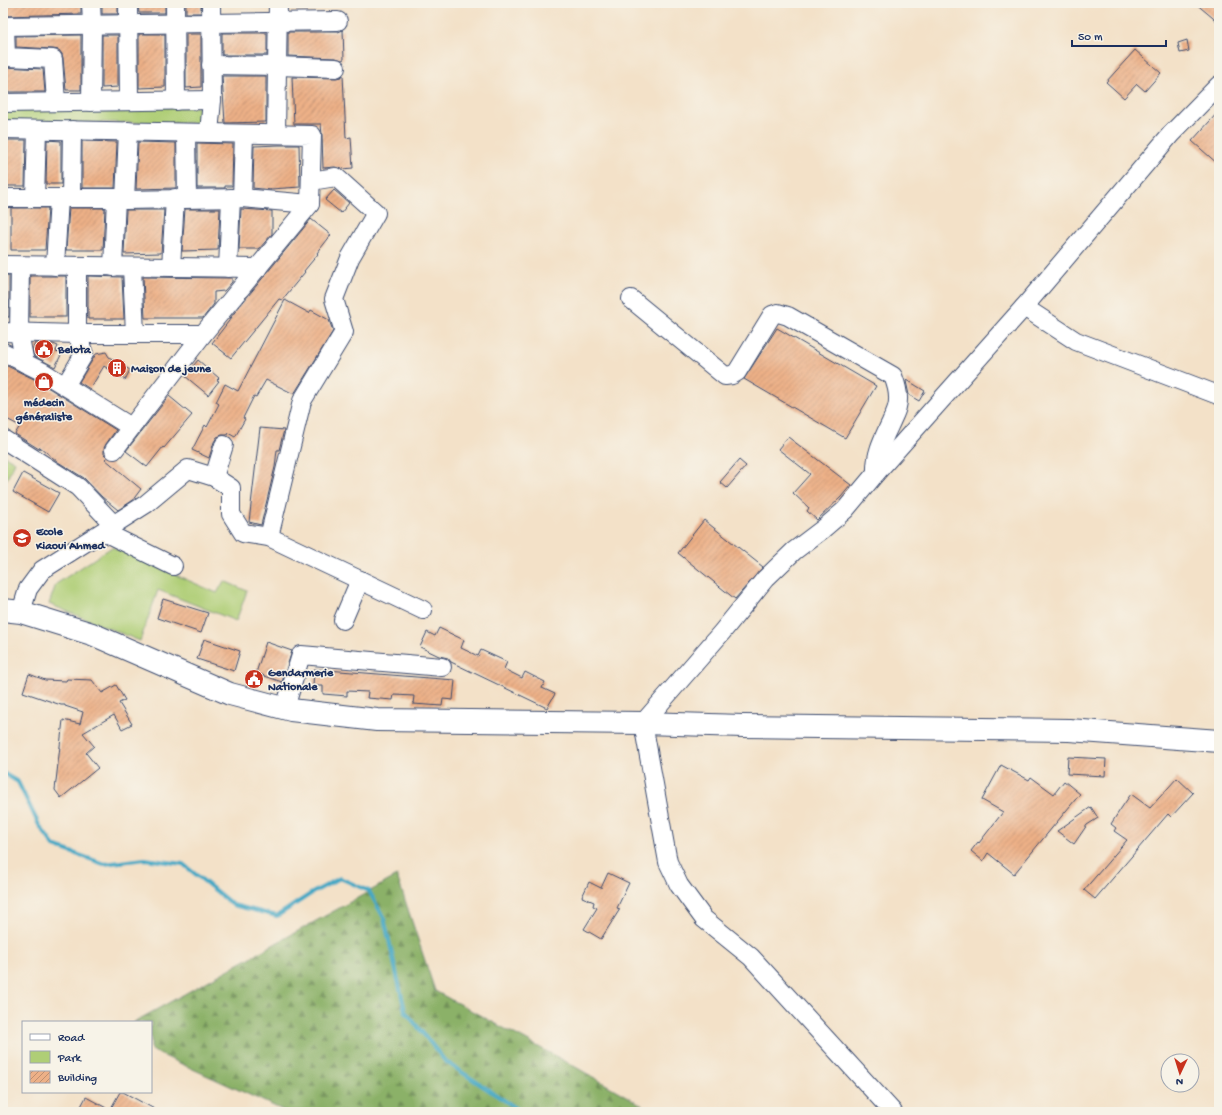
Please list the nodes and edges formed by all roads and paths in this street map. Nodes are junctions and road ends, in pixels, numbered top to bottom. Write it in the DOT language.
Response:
graph roads {
  1 [pos="91,3"];
  2 [pos="128,3"];
  3 [pos="175,3"];
  4 [pos="211,3"];
  5 [pos="278,3"];
  6 [pos="338,21"];
  7 [pos="277,22"];
  8 [pos="211,23"];
  9 [pos="128,24"];
  10 [pos="175,24"];
  11 [pos="92,25"];
  12 [pos="4,26"];
  13 [pos="211,65"];
  14 [pos="277,66"];
  15 [pos="336,68"];
  16 [pos="1219,85"];
  17 [pos="212,100"];
  18 [pos="129,101"];
  19 [pos="176,101"];
  20 [pos="56,102"];
  21 [pos="91,102"];
  22 [pos="3,103"];
  23 [pos="3,129"];
  24 [pos="37,130"];
  25 [pos="72,130"];
  26 [pos="128,132"];
  27 [pos="186,133"];
  28 [pos="209,133"];
  29 [pos="244,134"];
  30 [pos="276,134"];
  31 [pos="311,181"];
  32 [pos="3,198"];
  33 [pos="35,198"];
  34 [pos="65,198"];
  35 [pos="181,198"];
  36 [pos="237,198"];
  37 [pos="120,199"];
  38 [pos="310,204"];
  39 [pos="12,265"];
  40 [pos="55,266"];
  41 [pos="77,266"];
  42 [pos="113,267"];
  43 [pos="132,267"];
  44 [pos="171,267"];
  45 [pos="228,268"];
  46 [pos="258,268"];
  47 [pos="631,299"];
  48 [pos="1024,307"];
  49 [pos="11,332"];
  50 [pos="77,334"];
  51 [pos="135,334"];
  52 [pos="203,334"];
  53 [pos="3,352"];
  54 [pos="26,363"];
  55 [pos="65,386"];
  56 [pos="1218,394"];
  57 [pos="131,428"];
  58 [pos="3,439"];
  59 [pos="224,445"];
  60 [pos="114,450"];
  61 [pos="876,473"];
  62 [pos="214,477"];
  63 [pos="109,528"];
  64 [pos="269,537"];
  65 [pos="173,566"];
  66 [pos="360,580"];
  67 [pos="423,610"];
  68 [pos="12,611"];
  69 [pos="343,620"];
  70 [pos="442,667"];
  71 [pos="285,708"];
  72 [pos="643,722"];
  73 [pos="1219,741"];
  74 [pos="893,1112"];
  1 -- 11 [label="street"];
  2 -- 9 [label="street"];
  3 -- 10 [label="street"];
  4 -- 8 [label="street"];
  5 -- 7 [label="street"];
  6 -- 7 [label="street"];
  7 -- 8 [label="street"];
  7 -- 14 [label="street"];
  8 -- 10 [label="street"];
  8 -- 13 [label="street"];
  9 -- 10 [label="street"];
  9 -- 11 [label="street"];
  9 -- 18 [label="street"];
  10 -- 19 [label="street"];
  11 -- 12 [label="street"];
  11 -- 21 [label="street"];
  12 -- 20 [label="street"];
  13 -- 14 [label="street"];
  13 -- 17 [label="street"];
  14 -- 15 [label="street"];
  14 -- 30 [label="street"];
  16 -- 48 [label="street"];
  17 -- 19 [label="street"];
  17 -- 28 [label="street"];
  18 -- 19 [label="street"];
  18 -- 21 [label="street"];
  20 -- 21 [label="street"];
  20 -- 22 [label="street"];
  23 -- 24 [label="street"];
  24 -- 25 [label="street"];
  24 -- 33 [label="street"];
  25 -- 26 [label="street"];
  25 -- 34 [label="street"];
  26 -- 27 [label="street"];
  26 -- 37 [label="street"];
  27 -- 28 [label="street"];
  27 -- 35 [label="street"];
  28 -- 29 [label="street"];
  29 -- 30 [label="street"];
  29 -- 36 [label="street"];
  30 -- 31 [label="street"];
  31 -- 38 [label="street"];
  31 -- 64 [label="street"];
  32 -- 33 [label="street"];
  33 -- 34 [label="street"];
  34 -- 37 [label="street"];
  34 -- 40 [label="street"];
  35 -- 36 [label="street"];
  35 -- 37 [label="street"];
  35 -- 44 [label="street"];
  36 -- 38 [label="street"];
  36 -- 45 [label="street"];
  37 -- 42 [label="street"];
  38 -- 46 [label="street"];
  39 -- 40 [label="street"];
  39 -- 49 [label="street"];
  40 -- 41 [label="street"];
  41 -- 42 [label="street"];
  41 -- 50 [label="street"];
  42 -- 43 [label="street"];
  43 -- 44 [label="street"];
  43 -- 51 [label="street"];
  44 -- 45 [label="street"];
  45 -- 46 [label="street"];
  46 -- 52 [label="street"];
  47 -- 61 [label="street"];
  48 -- 56 [label="street"];
  48 -- 61 [label="street"];
  49 -- 50 [label="street"];
  49 -- 54 [label="street"];
  50 -- 51 [label="street"];
  50 -- 55 [label="street"];
  51 -- 52 [label="street"];
  52 -- 57 [label="street"];
  53 -- 54 [label="street"];
  54 -- 55 [label="street"];
  55 -- 57 [label="street"];
  57 -- 60 [label="street"];
  58 -- 63 [label="street"];
  59 -- 62 [label="street"];
  61 -- 72 [label="street"];
  62 -- 63 [label="street"];
  62 -- 64 [label="street"];
  63 -- 65 [label="street"];
  63 -- 68 [label="street"];
  64 -- 66 [label="street"];
  66 -- 67 [label="street"];
  66 -- 69 [label="street"];
  68 -- 71 [label="main road"];
  70 -- 71 [label="street"];
  71 -- 72 [label="main road"];
  72 -- 73 [label="main road"];
  72 -- 74 [label="street"];
}
